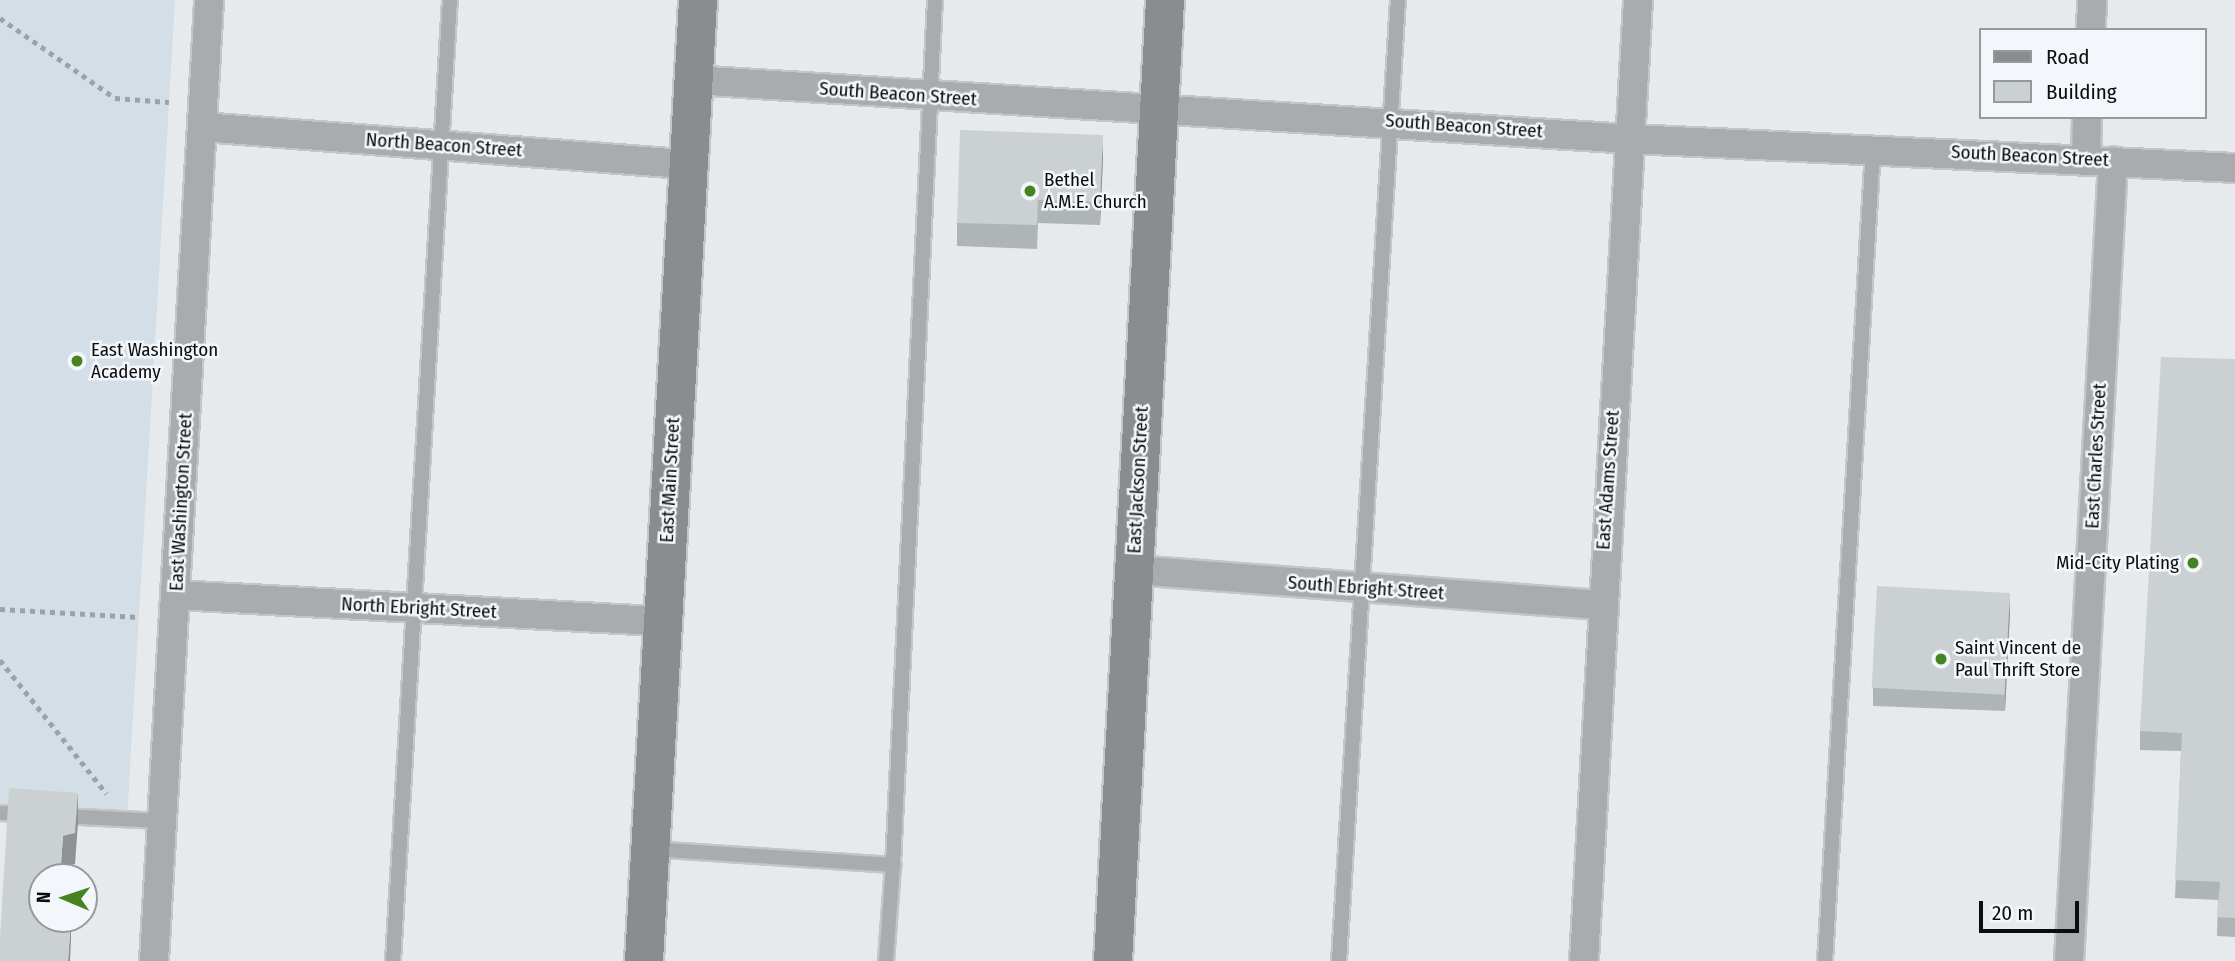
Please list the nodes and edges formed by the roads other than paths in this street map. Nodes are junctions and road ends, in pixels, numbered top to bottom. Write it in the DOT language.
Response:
graph roads {
  1 [pos="209,0"];
  2 [pos="450,0"];
  3 [pos="698,0"];
  4 [pos="935,0"];
  5 [pos="1165,0"];
  6 [pos="1398,0"];
  7 [pos="1639,0"];
  8 [pos="2092,0"];
  9 [pos="2091,28"];
  10 [pos="693,80"];
  11 [pos="930,98"];
  12 [pos="1159,107"];
  13 [pos="2088,119"];
  14 [pos="1391,121"];
  15 [pos="202,127"];
  16 [pos="1632,139"];
  17 [pos="440,145"];
  18 [pos="1873,148"];
  19 [pos="2099,160"];
  20 [pos="686,164"];
  21 [pos="2235,168"];
  22 [pos="1133,570"];
  23 [pos="1365,589"];
  24 [pos="176,596"];
  25 [pos="1600,605"];
  26 [pos="418,608"];
  27 [pos="662,621"];
  28 [pos="0,813"];
  29 [pos="161,821"];
  30 [pos="649,848"];
  31 [pos="893,865"];
  32 [pos="153,961"];
  33 [pos="393,961"];
  34 [pos="644,961"];
  35 [pos="886,961"];
  36 [pos="1112,961"];
  37 [pos="1339,961"];
  38 [pos="1584,961"];
  39 [pos="1825,961"];
  40 [pos="2069,961"];
  1 -- 15 [label="street, East Washington Street"];
  2 -- 17 [label="lane"];
  3 -- 10 [label="main road, East Main Street"];
  4 -- 11 [label="lane"];
  5 -- 12 [label="main road, East Jackson Street"];
  6 -- 14 [label="lane"];
  7 -- 16 [label="street, East Adams Street"];
  8 -- 9 [label="street"];
  10 -- 11 [label="street, South Beacon Street"];
  10 -- 20 [label="main road, East Main Street"];
  11 -- 12 [label="street, South Beacon Street"];
  11 -- 31 [label="lane"];
  12 -- 14 [label="street, South Beacon Street"];
  12 -- 22 [label="main road, East Jackson Street"];
  13 -- 19 [label="street, East Charles Street"];
  14 -- 16 [label="street, South Beacon Street"];
  14 -- 23 [label="lane"];
  15 -- 17 [label="street, North Beacon Street"];
  15 -- 24 [label="street, East Washington Street"];
  16 -- 18 [label="street, South Beacon Street"];
  16 -- 25 [label="street, East Adams Street"];
  17 -- 20 [label="street, North Beacon Street"];
  17 -- 26 [label="lane"];
  18 -- 19 [label="street, South Beacon Street"];
  18 -- 39 [label="lane"];
  19 -- 21 [label="street, South Beacon Street"];
  19 -- 40 [label="street, East Charles Street"];
  20 -- 27 [label="main road, East Main Street"];
  22 -- 23 [label="street, South Ebright Street"];
  22 -- 36 [label="main road, East Jackson Street"];
  23 -- 25 [label="street, South Ebright Street"];
  23 -- 37 [label="lane"];
  24 -- 26 [label="street, North Ebright Street"];
  24 -- 29 [label="street, East Washington Street"];
  25 -- 38 [label="street, East Adams Street"];
  26 -- 27 [label="street, North Ebright Street"];
  26 -- 33 [label="lane"];
  27 -- 30 [label="main road, East Main Street"];
  28 -- 29 [label="lane"];
  29 -- 32 [label="street, East Washington Street"];
  30 -- 31 [label="lane"];
  30 -- 34 [label="main road, East Main Street"];
  31 -- 35 [label="lane"];
}
